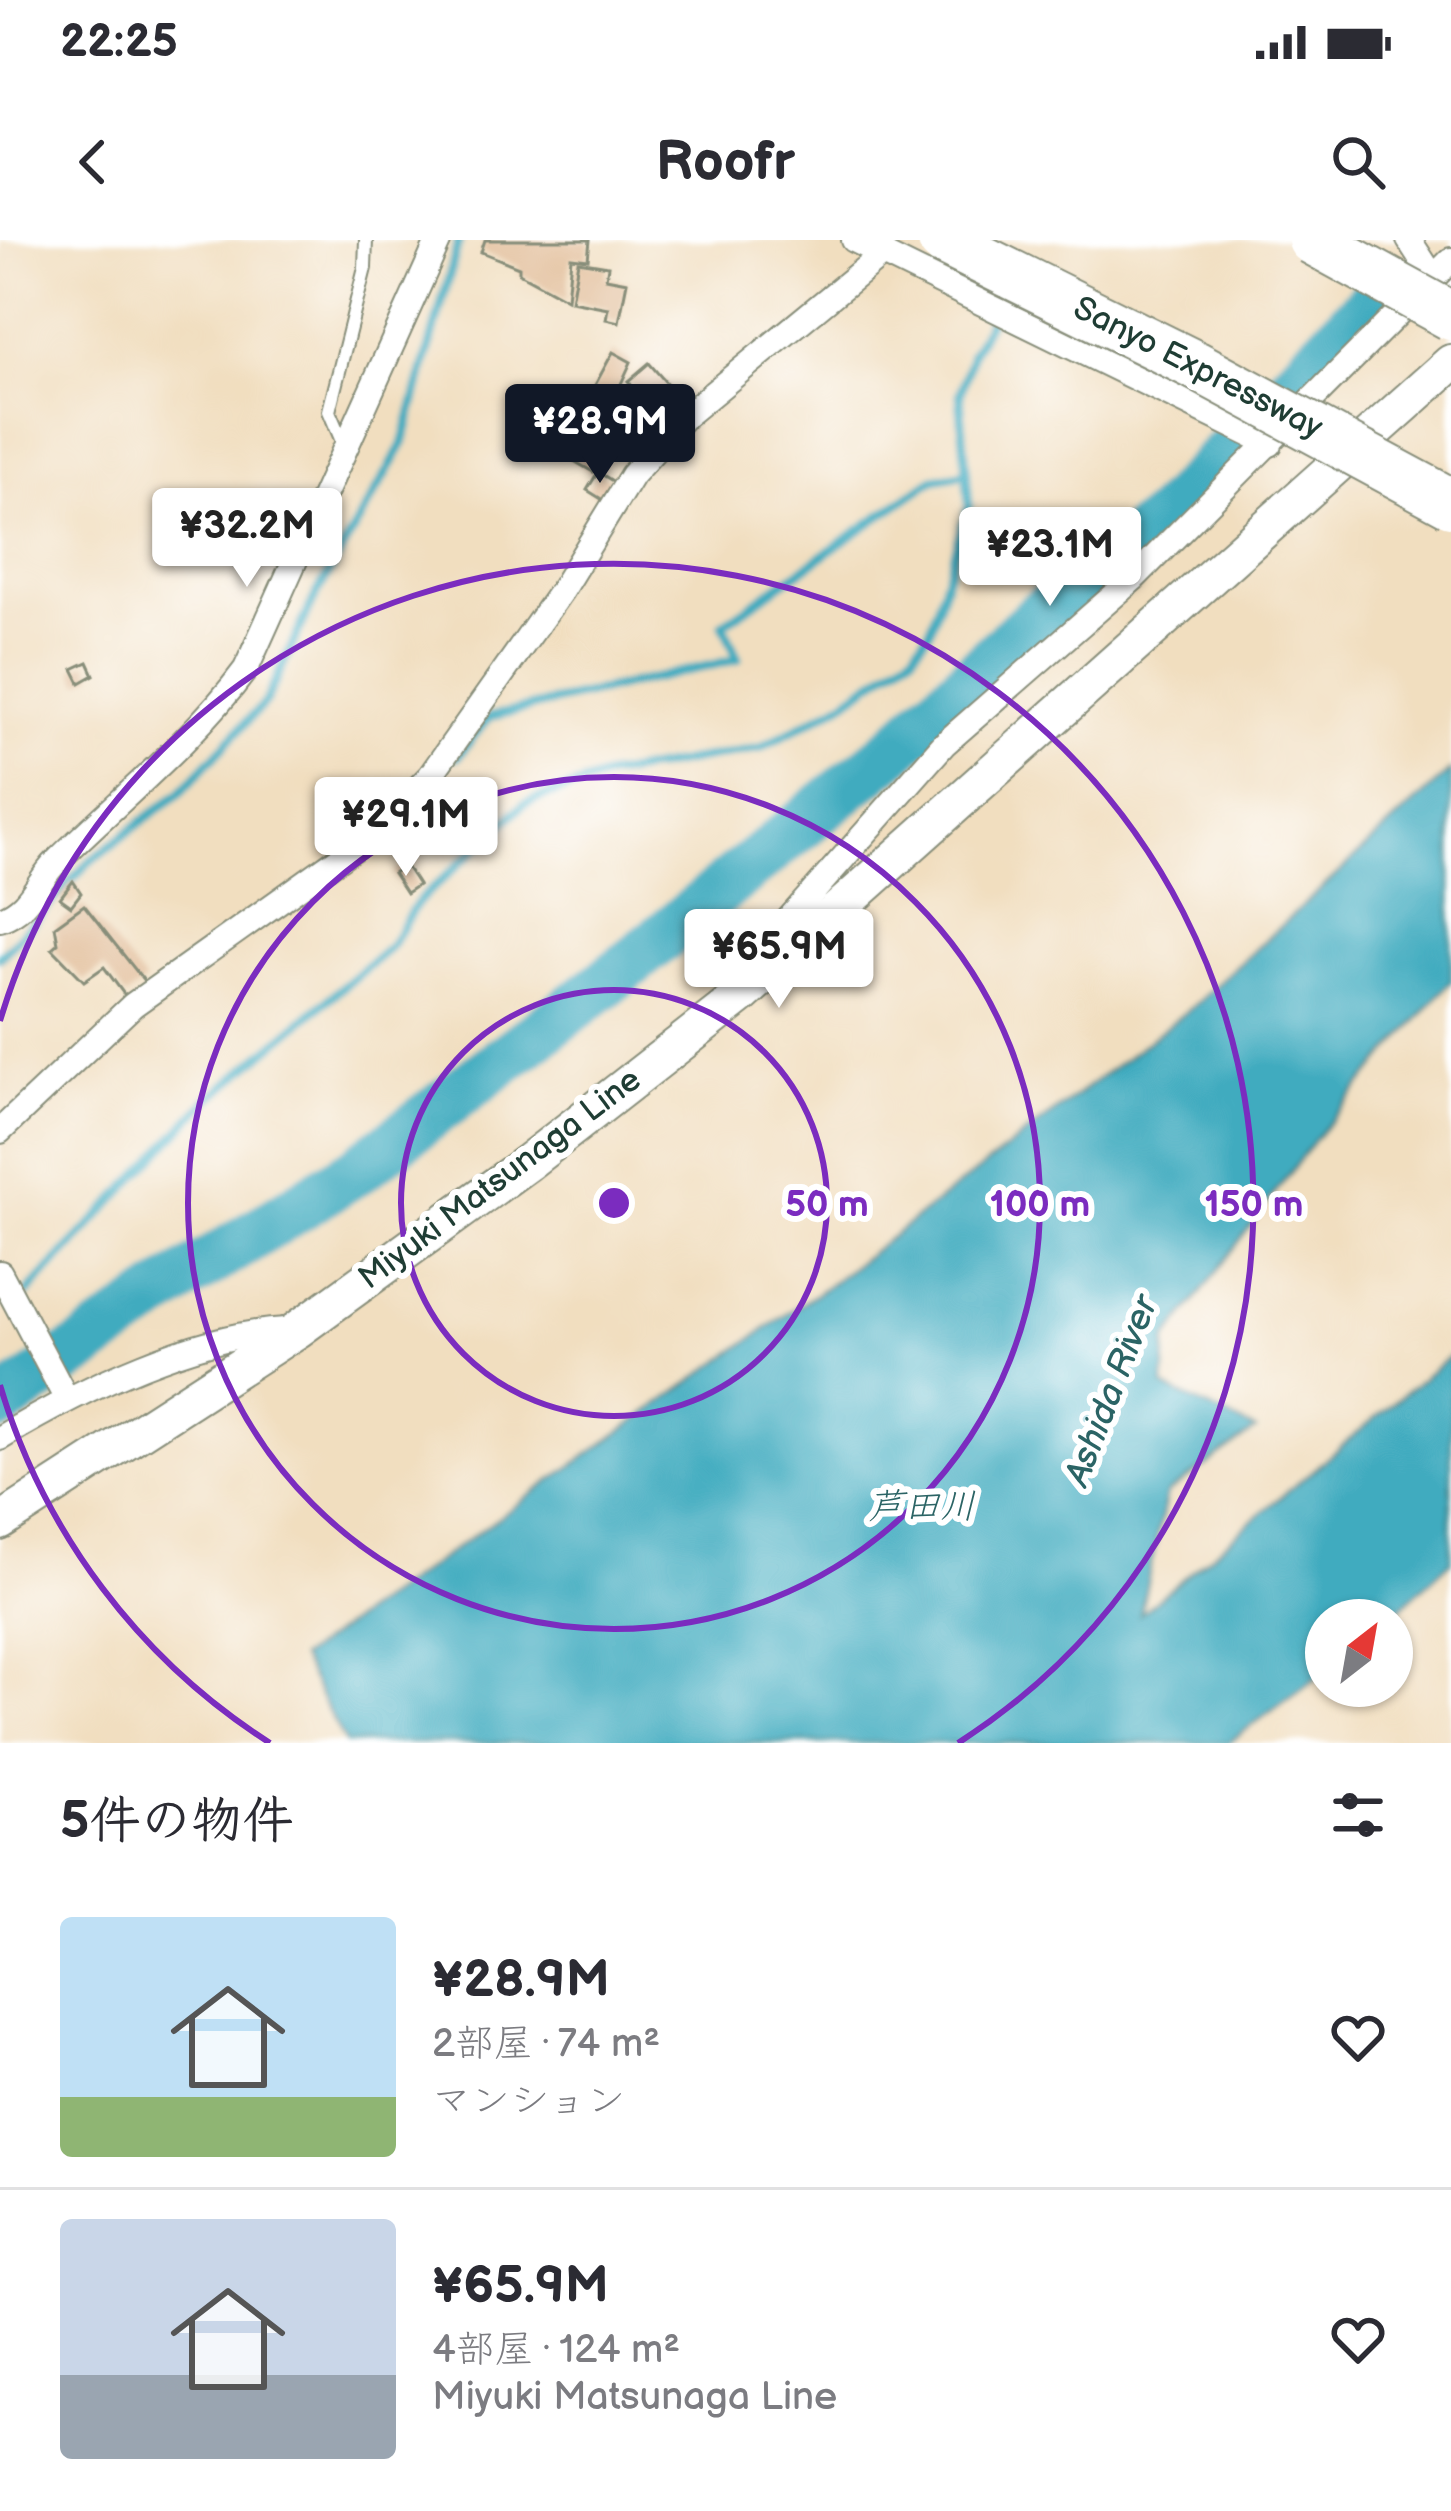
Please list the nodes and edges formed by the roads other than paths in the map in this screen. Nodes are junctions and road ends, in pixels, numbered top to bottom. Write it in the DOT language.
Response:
graph roads {
  1 [pos="366,240"];
  2 [pos="439,240"];
  3 [pos="854,240"];
  4 [pos="942,240"];
  5 [pos="1312,240"];
  6 [pos="1409,240"];
  7 [pos="884,253"];
  8 [pos="1444,283"];
  9 [pos="1451,363"];
  10 [pos="1251,433"];
  11 [pos="344,446"];
  12 [pos="1451,503"];
  13 [pos="0,919"];
  14 [pos="741,996"];
  15 [pos="0,1132"];
  16 [pos="0,1273"];
  17 [pos="297,1330"];
  18 [pos="62,1391"];
  19 [pos="0,1438"];
  20 [pos="0,1522"];
  1 -- 11 [label="lane"];
  2 -- 11 [label="street"];
  3 -- 7 [label="street"];
  4 -- 12 [label="highway, Sanyo Expressway, bridge"];
  5 -- 8 [label="highway, bridge"];
  6 -- 8 [label="street"];
  7 -- 10 [label="street"];
  7 -- 15 [label="street"];
  8 -- 10 [label="street"];
  9 -- 14 [label="main road, Miyuki Matsunaga Line"];
  10 -- 14 [label="street"];
  11 -- 13 [label="street"];
  14 -- 17 [label="main road, Miyuki Matsunaga Line"];
  16 -- 18 [label="street"];
  17 -- 18 [label="street"];
  17 -- 20 [label="main road, Miyuki Matsunaga Line"];
  18 -- 19 [label="street"];
}
